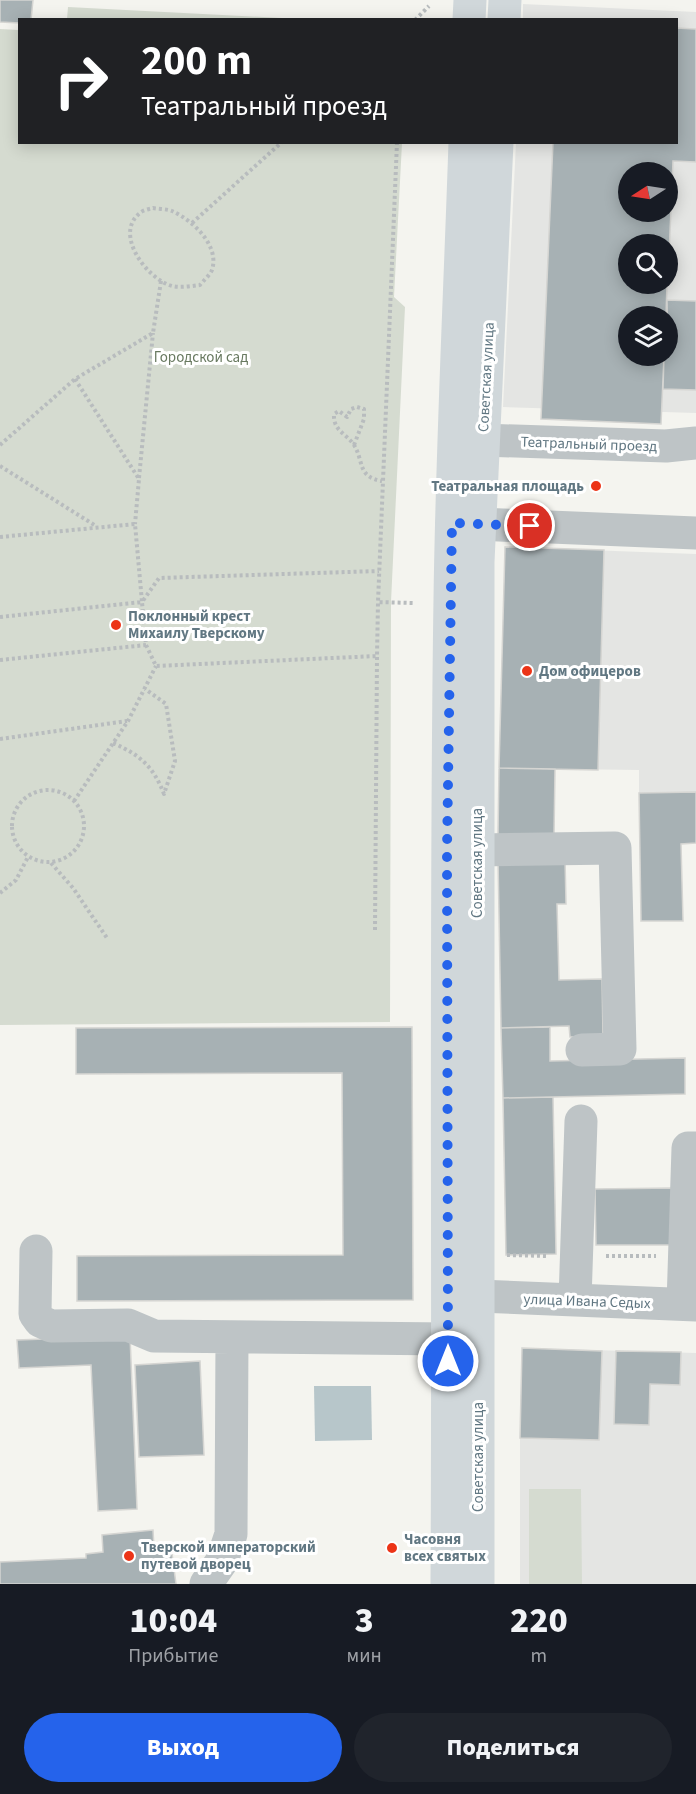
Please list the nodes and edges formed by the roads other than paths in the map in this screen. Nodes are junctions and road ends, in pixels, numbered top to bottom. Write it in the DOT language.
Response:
graph roads {
  1 [pos="470,0"];
  2 [pos="505,0"];
  3 [pos="469,18"];
  4 [pos="504,18"];
  5 [pos="465,144"];
  6 [pos="497,144"];
  7 [pos="483,440"];
  8 [pos="696,443"];
  9 [pos="466,524"];
  10 [pos="696,533"];
  11 [pos="477,850"];
  12 [pos="582,1050"];
  13 [pos="581,1121"];
  14 [pos="696,1148"];
  15 [pos="36,1251"];
  16 [pos="464,1296"];
  17 [pos="575,1300"];
  18 [pos="689,1304"];
  19 [pos="232,1337"];
  20 [pos="448,1339"];
  21 [pos="206,1584"];
  22 [pos="447,1584"];
  23 [pos="478,1584"];
  1 -- 3 [label="main road"];
  2 -- 4 [label="main road"];
  5 -- 9 [label="main road, Советская улица"];
  6 -- 7 [label="main road, Советская улица"];
  7 -- 8 [label="street, Театральный проезд"];
  7 -- 9 [label="main road, Советская улица"];
  9 -- 10 [label="street"];
  9 -- 11 [label="main road, Советская улица"];
  9 -- 16 [label="main road, Советская улица"];
  11 -- 12 [label="street"];
  11 -- 16 [label="main road, Советская улица"];
  13 -- 17 [label="street"];
  14 -- 18 [label="street"];
  15 -- 19 [label="street"];
  16 -- 17 [label="street, улица Ивана Седых"];
  16 -- 20 [label="main road, Советская улица"];
  16 -- 23 [label="main road, Советская улица"];
  17 -- 18 [label="street, улица Ивана Седых"];
  19 -- 20 [label="street"];
  19 -- 21 [label="street"];
  20 -- 22 [label="main road, Советская улица"];
}
